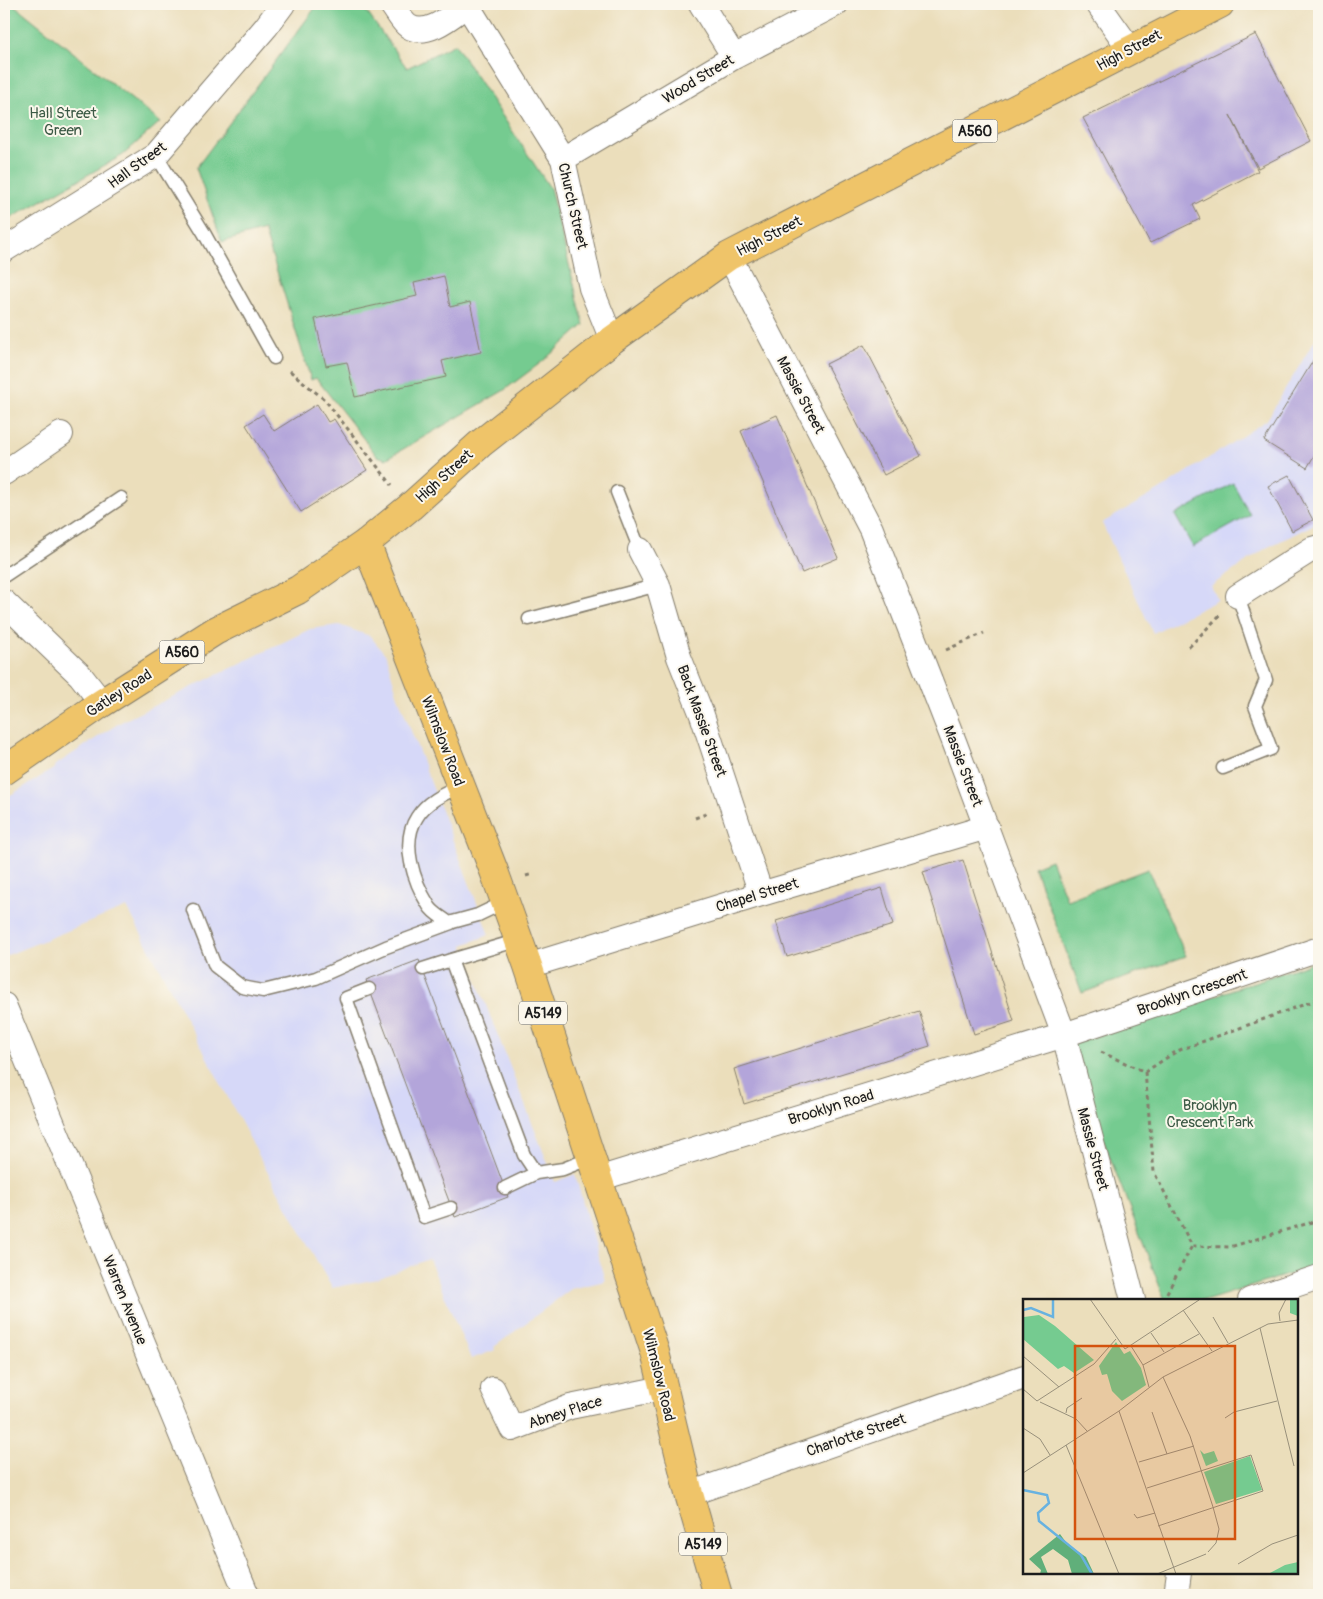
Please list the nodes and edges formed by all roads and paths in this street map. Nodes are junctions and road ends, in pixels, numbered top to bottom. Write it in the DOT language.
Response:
graph roads {
  1 [pos="283,4"];
  2 [pos="392,4"];
  3 [pos="468,4"];
  4 [pos="701,4"];
  5 [pos="836,4"];
  6 [pos="1098,4"];
  7 [pos="1220,4"];
  8 [pos="1315,4"];
  9 [pos="1319,15"];
  10 [pos="1130,49"];
  11 [pos="734,57"];
  12 [pos="156,154"];
  13 [pos="563,159"];
  14 [pos="4,250"];
  15 [pos="729,256"];
  16 [pos="612,340"];
  17 [pos="274,358"];
  18 [pos="61,434"];
  19 [pos="4,473"];
  20 [pos="617,492"];
  21 [pos="121,498"];
  22 [pos="410,507"];
  23 [pos="366,542"];
  24 [pos="1319,547"];
  25 [pos="640,550"];
  26 [pos="4,576"];
  27 [pos="658,584"];
  28 [pos="1238,596"];
  29 [pos="4,602"];
  30 [pos="529,619"];
  31 [pos="984,633"];
  32 [pos="1189,647"];
  33 [pos="922,660"];
  34 [pos="102,703"];
  35 [pos="1223,768"];
  36 [pos="4,771"];
  37 [pos="460,786"];
  38 [pos="987,827"];
  39 [pos="761,894"];
  40 [pos="505,902"];
  41 [pos="193,910"];
  42 [pos="452,923"];
  43 [pos="519,940"];
  44 [pos="1319,949"];
  45 [pos="451,960"];
  46 [pos="528,966"];
  47 [pos="423,969"];
  48 [pos="369,989"];
  49 [pos="1319,999"];
  50 [pos="4,1004"];
  51 [pos="1064,1035"];
  52 [pos="1144,1072"];
  53 [pos="594,1168"];
  54 [pos="536,1173"];
  55 [pos="505,1188"];
  56 [pos="451,1208"];
  57 [pos="1319,1220"];
  58 [pos="1192,1246"];
  59 [pos="1319,1277"];
  60 [pos="1133,1299"];
  61 [pos="1164,1299"];
  62 [pos="1253,1299"];
  63 [pos="1023,1377"];
  64 [pos="663,1388"];
  65 [pos="493,1389"];
  66 [pos="688,1494"];
  67 [pos="1179,1574"];
  68 [pos="247,1595"];
  69 [pos="718,1595"];
  70 [pos="1176,1595"];
  1 -- 12 [label="street, Hall Street"];
  2 -- 3 [label="street"];
  3 -- 13 [label="street, Church Street"];
  4 -- 11 [label="street"];
  5 -- 11 [label="street, Wood Street"];
  6 -- 10 [label="street"];
  7 -- 10 [label="main road, High Street / A560"];
  8 -- 9 [label="path"];
  10 -- 15 [label="main road, High Street / A560"];
  11 -- 13 [label="street, Wood Street"];
  12 -- 14 [label="street, Hall Street"];
  12 -- 17 [label="lane"];
  13 -- 16 [label="street, Church Street"];
  15 -- 16 [label="main road, High Street / A560"];
  15 -- 33 [label="street, Massie Street"];
  16 -- 22 [label="main road, High Street / A560"];
  17 -- 22 [label="path"];
  18 -- 19 [label="street"];
  20 -- 25 [label="lane"];
  21 -- 26 [label="lane"];
  22 -- 23 [label="main road, High Street / A560"];
  23 -- 34 [label="main road, Gatley Road / A560"];
  23 -- 37 [label="main road, Wilmslow Road / A5149"];
  24 -- 28 [label="street"];
  25 -- 27 [label="street, Back Massie Street"];
  27 -- 30 [label="lane"];
  27 -- 39 [label="street, Back Massie Street"];
  28 -- 32 [label="path"];
  28 -- 35 [label="lane"];
  29 -- 34 [label="street"];
  31 -- 33 [label="path"];
  33 -- 38 [label="street, Massie Street"];
  34 -- 36 [label="main road, Gatley Road / A560"];
  37 -- 40 [label="main road, Wilmslow Road / A5149"];
  37 -- 42 [label="lane"];
  38 -- 39 [label="street, Chapel Street"];
  38 -- 51 [label="street, Massie Street"];
  39 -- 46 [label="street, Chapel Street"];
  40 -- 42 [label="lane"];
  40 -- 43 [label="main road, Wilmslow Road / A5149"];
  41 -- 42 [label="lane"];
  43 -- 45 [label="lane"];
  43 -- 46 [label="main road, Wilmslow Road / A5149"];
  44 -- 51 [label="street, Brooklyn Crescent"];
  45 -- 47 [label="lane"];
  45 -- 54 [label="lane"];
  46 -- 53 [label="main road, Wilmslow Road / A5149"];
  48 -- 56 [label="lane"];
  49 -- 52 [label="path"];
  50 -- 68 [label="street, Warren Avenue"];
  51 -- 52 [label="path"];
  51 -- 53 [label="street, Brooklyn Road"];
  51 -- 60 [label="street, Massie Street"];
  52 -- 58 [label="path"];
  53 -- 54 [label="lane"];
  53 -- 64 [label="main road, Wilmslow Road / A5149"];
  54 -- 55 [label="lane"];
  57 -- 58 [label="path"];
  58 -- 61 [label="path"];
  59 -- 62 [label="street"];
  63 -- 66 [label="street, Charlotte Street"];
  64 -- 65 [label="street, Abney Place"];
  64 -- 66 [label="main road, Wilmslow Road / A5149"];
  66 -- 69 [label="main road, Wilmslow Road / A5149"];
  67 -- 70 [label="street"];
}
